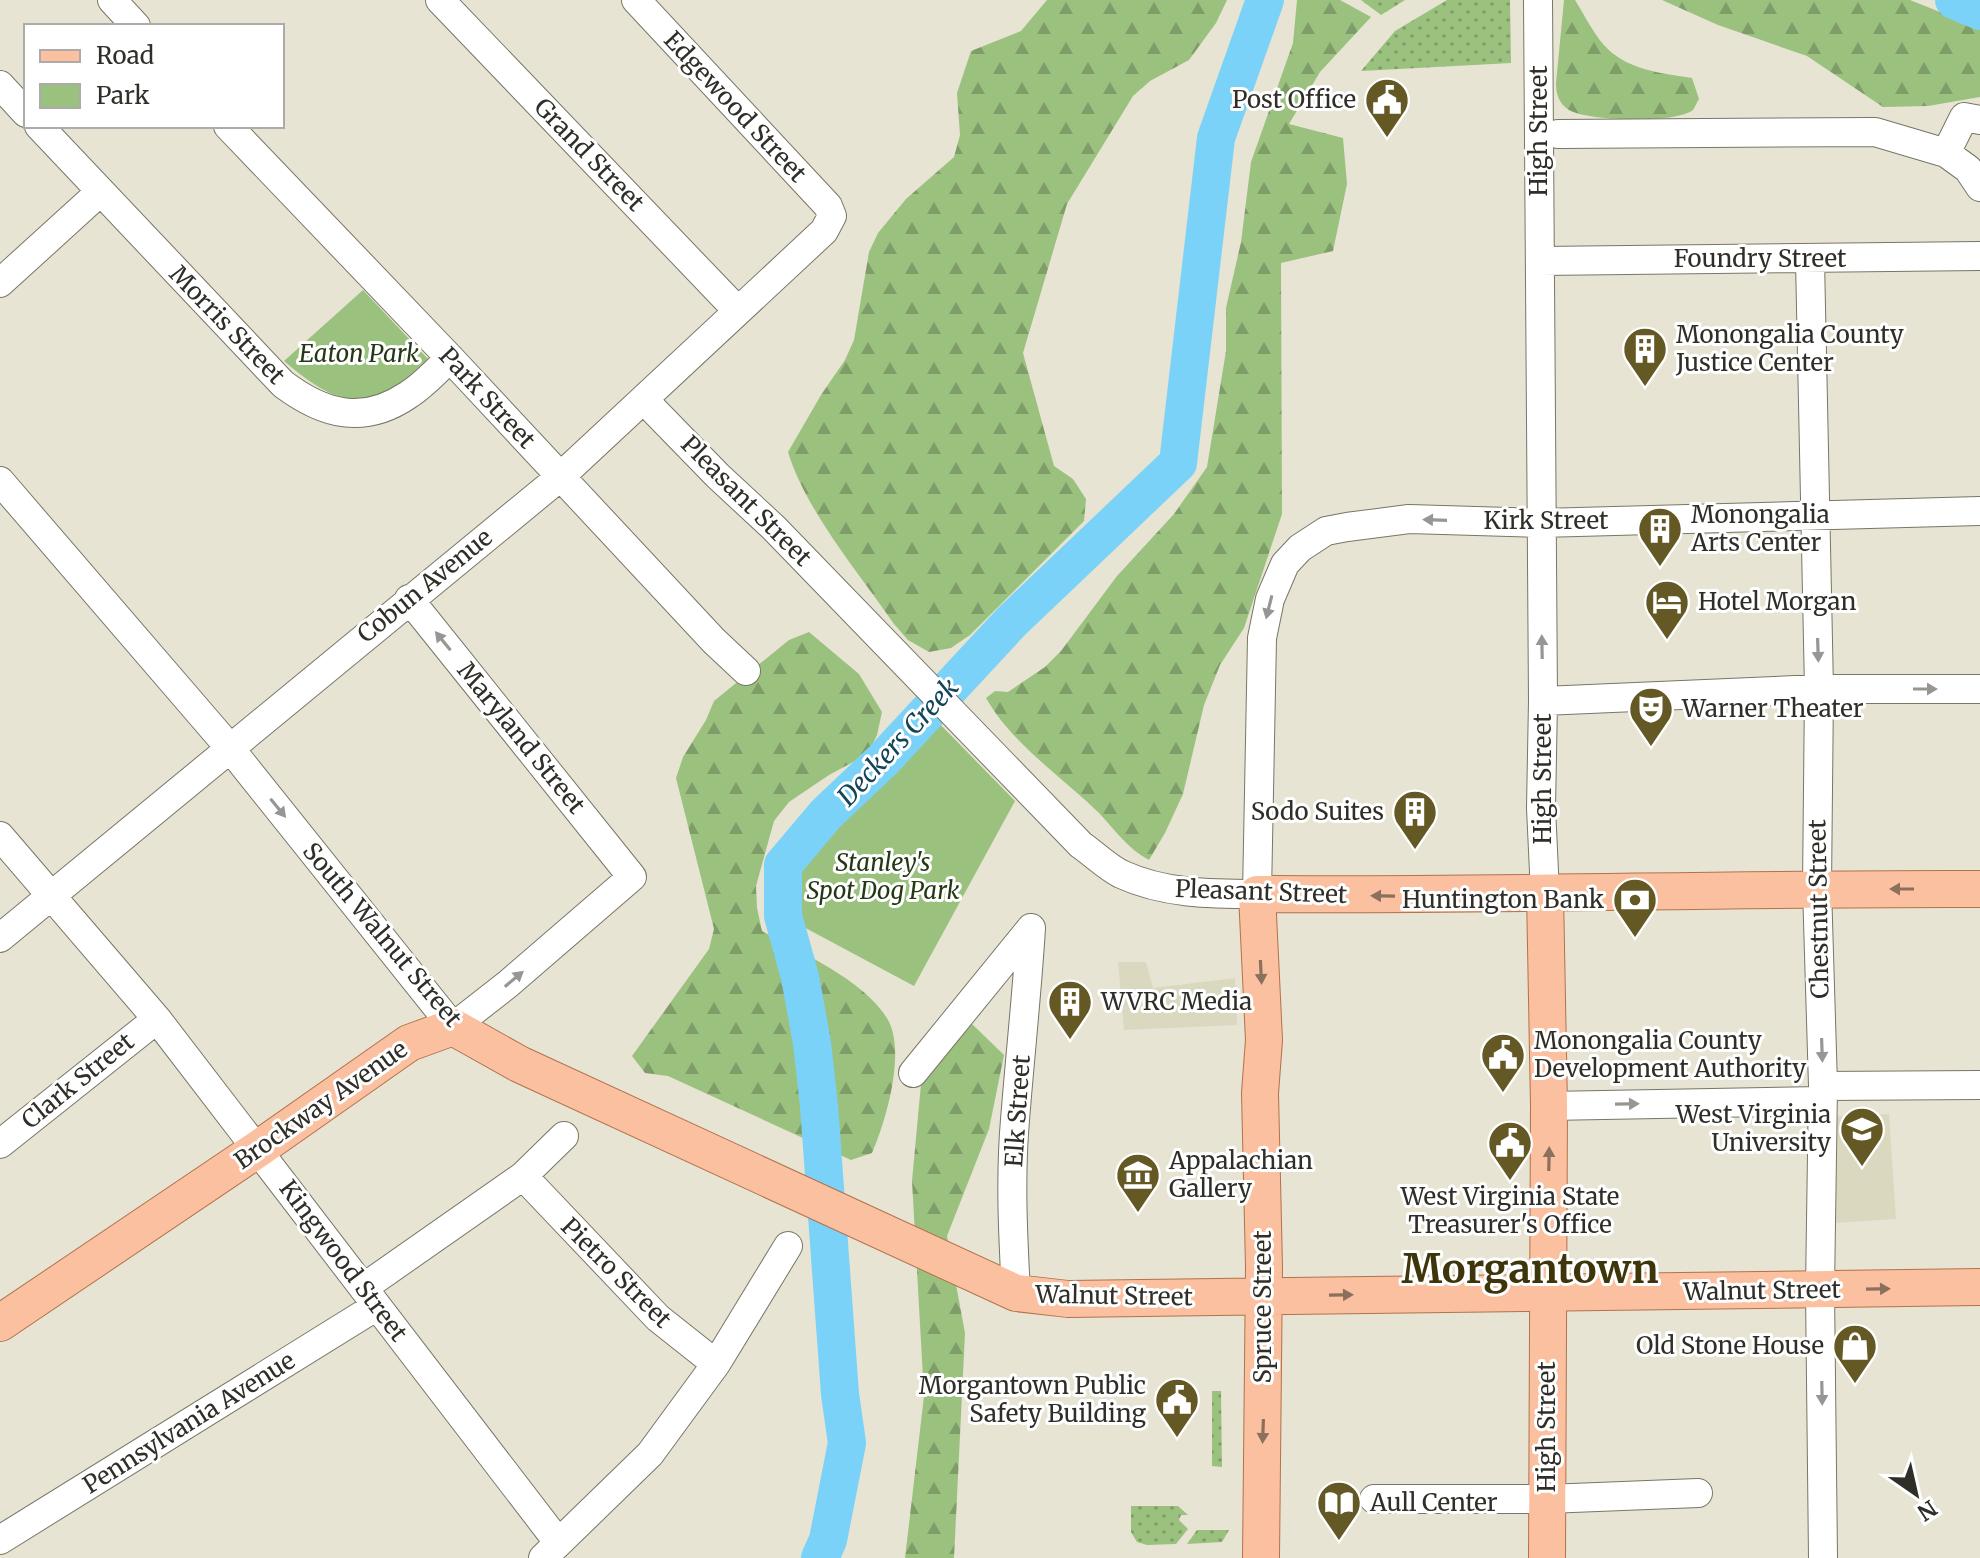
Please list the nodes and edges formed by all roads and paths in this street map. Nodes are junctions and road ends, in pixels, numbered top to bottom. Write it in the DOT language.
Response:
graph roads {
  1 [pos="440,0"];
  2 [pos="636,0"];
  3 [pos="1538,0"];
  4 [pos="0,85"];
  5 [pos="24,111"];
  6 [pos="1980,120"];
  7 [pos="41,128"];
  8 [pos="230,128"];
  9 [pos="1558,134"];
  10 [pos="1946,153"];
  11 [pos="1980,187"];
  12 [pos="100,192"];
  13 [pos="832,216"];
  14 [pos="1980,256"];
  15 [pos="1810,260"];
  16 [pos="1540,261"];
  17 [pos="0,283"];
  18 [pos="737,310"];
  19 [pos="450,358"];
  20 [pos="644,400"];
  21 [pos="560,477"];
  22 [pos="0,481"];
  23 [pos="1980,511"];
  24 [pos="1814,516"];
  25 [pos="1541,523"];
  26 [pos="1308,542"];
  27 [pos="409,599"];
  28 [pos="746,671"];
  29 [pos="1819,689"];
  30 [pos="1980,689"];
  31 [pos="1543,701"];
  32 [pos="229,747"];
  33 [pos="0,836"];
  34 [pos="632,877"];
  35 [pos="1817,888"];
  36 [pos="1980,889"];
  37 [pos="1545,893"];
  38 [pos="1257,894"];
  39 [pos="52,895"];
  40 [pos="0,938"];
  41 [pos="157,1019"];
  42 [pos="453,1027"];
  43 [pos="913,1073"];
  44 [pos="1980,1085"];
  45 [pos="1822,1094"];
  46 [pos="1549,1106"];
  47 [pos="564,1136"];
  48 [pos="0,1144"];
  49 [pos="258,1149"];
  50 [pos="523,1176"];
  51 [pos="788,1246"];
  52 [pos="972,1275"];
  53 [pos="1980,1287"];
  54 [pos="1820,1290"];
  55 [pos="1016,1293"];
  56 [pos="1548,1293"];
  57 [pos="370,1297"];
  58 [pos="1263,1297"];
  59 [pos="0,1323"];
  60 [pos="716,1364"];
  61 [pos="1698,1493"];
  62 [pos="1374,1499"];
  63 [pos="1547,1499"];
  64 [pos="0,1540"];
  65 [pos="551,1550"];
  66 [pos="1261,1558"];
  67 [pos="1547,1558"];
  68 [pos="1823,1558"];
  1 -- 18 [label="street, Grand Street"];
  2 -- 13 [label="street, Edgewood Street"];
  3 -- 16 [label="street, High Street"];
  4 -- 5 [label="street"];
  6 -- 10 [label="street"];
  7 -- 12 [label="street, Morris Street"];
  8 -- 19 [label="street, Park Street"];
  9 -- 10 [label="street"];
  10 -- 11 [label="street"];
  12 -- 17 [label="street"];
  12 -- 19 [label="street, Morris Street"];
  13 -- 18 [label="street, Cobun Avenue"];
  14 -- 15 [label="street, Foundry Street"];
  15 -- 16 [label="street, Foundry Street"];
  15 -- 24 [label="street, Chestnut Street"];
  16 -- 25 [label="street, High Street"];
  18 -- 20 [label="street, Cobun Avenue"];
  19 -- 21 [label="street, Park Street"];
  20 -- 21 [label="street, Cobun Avenue"];
  20 -- 38 [label="street, Pleasant Street"];
  21 -- 27 [label="street, Cobun Avenue"];
  21 -- 28 [label="street, Park Street"];
  22 -- 32 [label="street, South Walnut Street"];
  23 -- 24 [label="street, Kirk Street"];
  24 -- 25 [label="street, Kirk Street"];
  24 -- 29 [label="street, Chestnut Street, one-way"];
  25 -- 26 [label="street, Kirk Street, one-way"];
  31 -- 25 [label="street, High Street, one-way"];
  26 -- 38 [label="street, Spruce Street, one-way"];
  27 -- 32 [label="street, Cobun Avenue"];
  34 -- 27 [label="street, Maryland Street, one-way"];
  29 -- 30 [label="street, one-way"];
  29 -- 31 [label="street"];
  29 -- 35 [label="street, Chestnut Street"];
  31 -- 37 [label="street, High Street"];
  32 -- 39 [label="street, Cobun Avenue"];
  32 -- 42 [label="street, South Walnut Street, one-way"];
  33 -- 39 [label="street, Kingwood Street"];
  42 -- 34 [label="street, Brockway Avenue, one-way"];
  36 -- 35 [label="main road, Pleasant Street, one-way"];
  35 -- 37 [label="main road, Pleasant Street"];
  35 -- 45 [label="street, Chestnut Street, one-way"];
  37 -- 38 [label="main road, Pleasant Street, one-way"];
  37 -- 46 [label="main road, High Street"];
  38 -- 58 [label="main road, Spruce Street, one-way"];
  39 -- 40 [label="street, Cobun Avenue"];
  39 -- 41 [label="street, Kingwood Street"];
  41 -- 48 [label="street, Clark Street"];
  41 -- 49 [label="street, Kingwood Street"];
  42 -- 49 [label="main road, Brockway Avenue"];
  42 -- 52 [label="main road, South Walnut Street"];
  43 -- 55 [label="street, Elk Street"];
  44 -- 45 [label="street"];
  46 -- 45 [label="street, one-way"];
  45 -- 54 [label="street, Chestnut Street"];
  56 -- 46 [label="main road, High Street, one-way"];
  47 -- 50 [label="street, Pennsylvania Avenue"];
  49 -- 57 [label="street, Kingwood Street"];
  49 -- 59 [label="main road, Brockway Avenue"];
  50 -- 57 [label="street, Pennsylvania Avenue"];
  50 -- 60 [label="street, Pietro Street"];
  51 -- 60 [label="street"];
  52 -- 55 [label="main road, Walnut Street"];
  54 -- 53 [label="main road, Walnut Street, one-way"];
  54 -- 56 [label="main road, Walnut Street"];
  54 -- 68 [label="street, Chestnut Street, one-way"];
  55 -- 58 [label="main road, Walnut Street"];
  58 -- 56 [label="main road, Walnut Street, one-way"];
  56 -- 63 [label="main road, High Street"];
  57 -- 64 [label="street, Pennsylvania Avenue"];
  57 -- 65 [label="street, Kingwood Street"];
  58 -- 66 [label="main road, Spruce Street, one-way"];
  60 -- 65 [label="street"];
  61 -- 63 [label="street"];
  62 -- 63 [label="street"];
  63 -- 67 [label="main road, High Street"];
}
